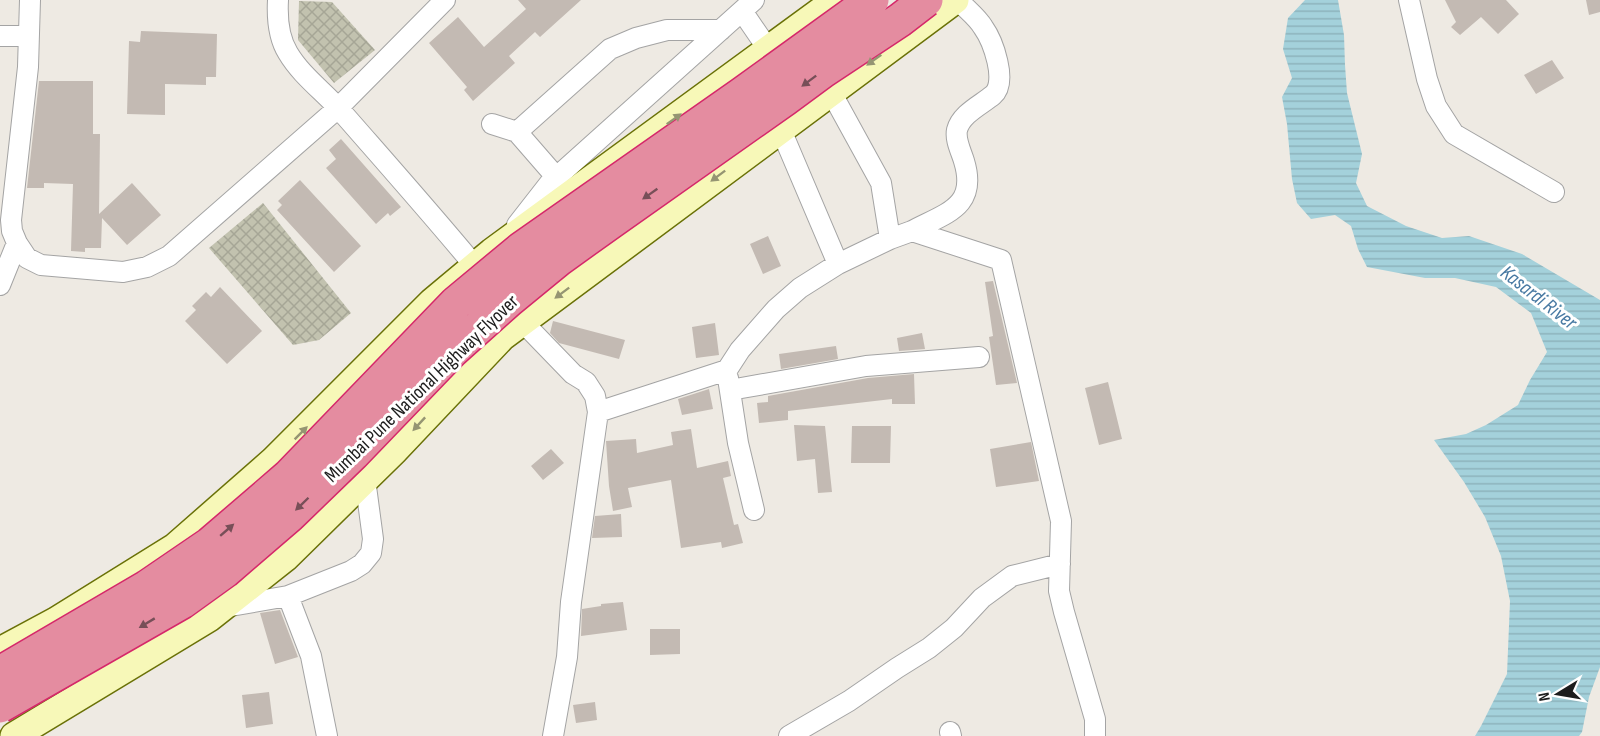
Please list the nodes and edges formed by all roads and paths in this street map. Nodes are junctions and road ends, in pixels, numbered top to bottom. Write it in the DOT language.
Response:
graph roads {
  1 [pos="30,0"];
  2 [pos="278,0"];
  3 [pos="445,0"];
  4 [pos="836,0"];
  5 [pos="872,0"];
  6 [pos="926,0"];
  7 [pos="957,0"];
  8 [pos="1409,0"];
  9 [pos="748,5"];
  10 [pos="721,30"];
  11 [pos="0,36"];
  12 [pos="28,36"];
  13 [pos="768,49"];
  14 [pos="831,92"];
  15 [pos="338,108"];
  16 [pos="492,124"];
  17 [pos="781,130"];
  18 [pos="517,132"];
  19 [pos="557,178"];
  20 [pos="1554,192"];
  21 [pos="912,231"];
  22 [pos="890,239"];
  23 [pos="17,243"];
  24 [pos="502,244"];
  25 [pos="838,264"];
  26 [pos="475,266"];
  27 [pos="0,285"];
  28 [pos="521,322"];
  29 [pos="979,357"];
  30 [pos="727,370"];
  31 [pos="730,390"];
  32 [pos="598,412"];
  33 [pos="365,479"];
  34 [pos="754,510"];
  35 [pos="1060,564"];
  36 [pos="288,596"];
  37 [pos="222,608"];
  38 [pos="0,651"];
  39 [pos="0,673"];
  40 [pos="0,706"];
  41 [pos="24,734"];
  42 [pos="327,736"];
  43 [pos="553,736"];
  44 [pos="789,736"];
  45 [pos="1095,736"];
  1 -- 12 [label="street"];
  2 -- 15 [label="street"];
  3 -- 15 [label="street"];
  4 -- 13 [label="main road"];
  39 -- 5 [label="highway, Mumbai Pune National Highway Flyover, one-way, bridge"];
  6 -- 40 [label="highway, Mumbai Pune National Highway Flyover, one-way, bridge"];
  7 -- 14 [label="main road, one-way"];
  7 -- 21 [label="street"];
  8 -- 20 [label="street"];
  9 -- 10 [label="street"];
  9 -- 13 [label="street"];
  10 -- 18 [label="street"];
  10 -- 19 [label="street"];
  11 -- 12 [label="street"];
  12 -- 23 [label="street"];
  24 -- 13 [label="main road, one-way"];
  14 -- 17 [label="main road"];
  14 -- 22 [label="street"];
  15 -- 23 [label="street"];
  15 -- 26 [label="street"];
  16 -- 18 [label="street"];
  17 -- 25 [label="street"];
  17 -- 28 [label="main road, one-way"];
  18 -- 19 [label="street"];
  19 -- 24 [label="street"];
  21 -- 22 [label="street"];
  21 -- 35 [label="street"];
  22 -- 25 [label="street"];
  23 -- 27 [label="street"];
  24 -- 26 [label="main road"];
  25 -- 30 [label="street"];
  26 -- 28 [label="street"];
  38 -- 26 [label="main road, one-way"];
  28 -- 32 [label="street"];
  28 -- 33 [label="main road, one-way"];
  29 -- 31 [label="street"];
  30 -- 31 [label="street"];
  30 -- 32 [label="street"];
  31 -- 34 [label="street"];
  32 -- 43 [label="street"];
  33 -- 36 [label="street"];
  33 -- 37 [label="main road"];
  35 -- 44 [label="street"];
  35 -- 45 [label="street"];
  36 -- 37 [label="street"];
  36 -- 42 [label="street"];
  37 -- 41 [label="main road"];
}
